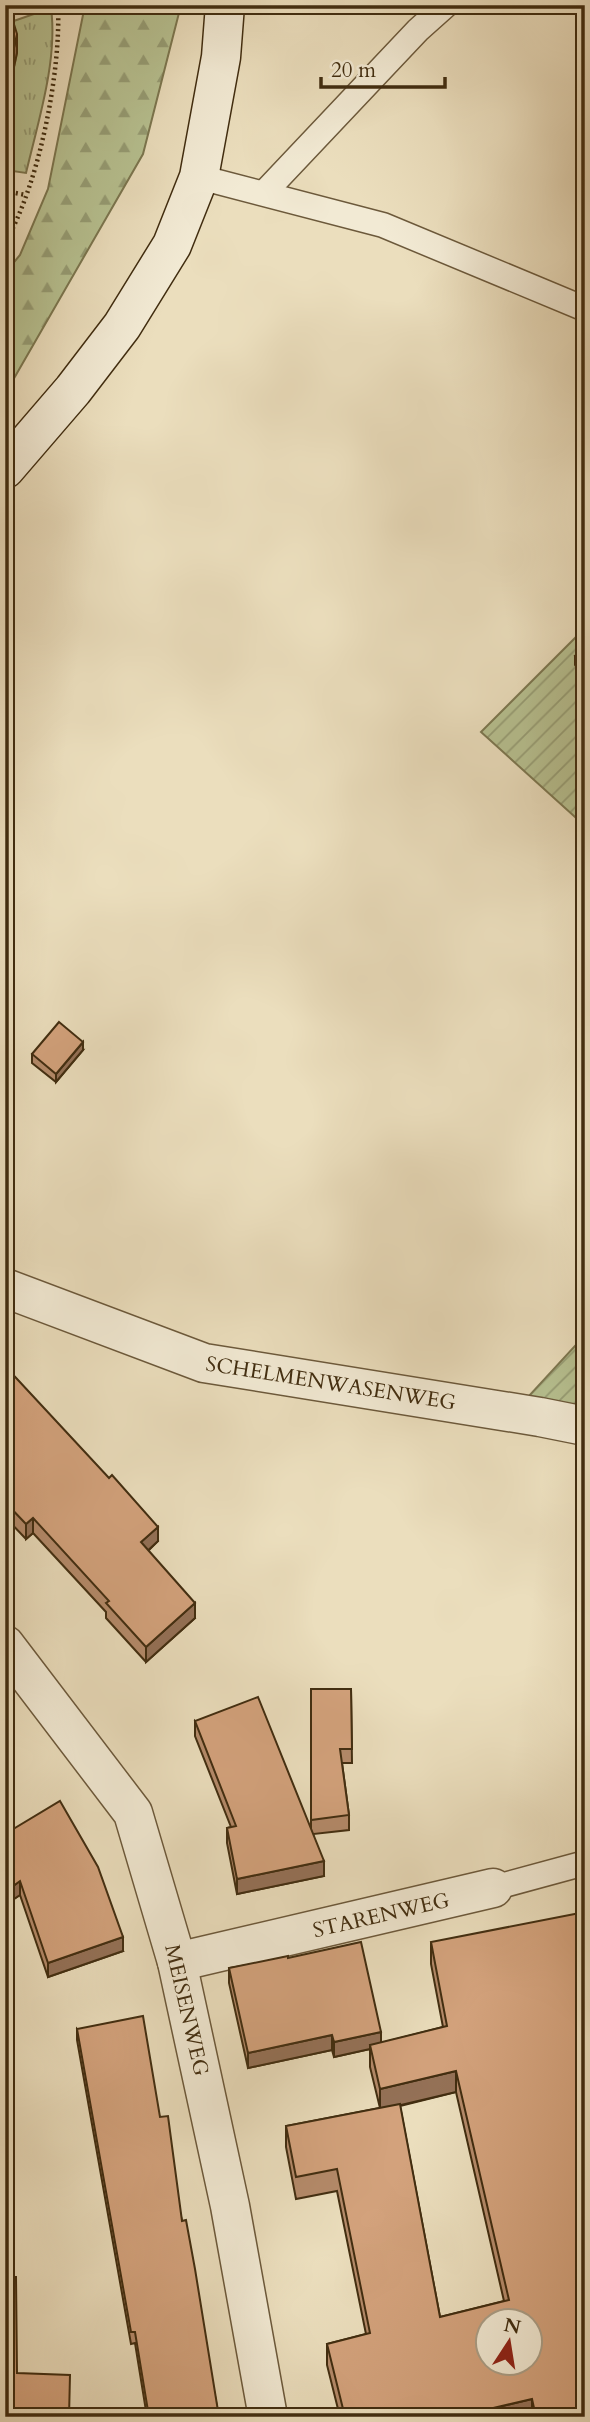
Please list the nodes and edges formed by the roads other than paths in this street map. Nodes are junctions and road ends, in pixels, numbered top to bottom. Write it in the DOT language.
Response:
graph roads {
  1 [pos="225,5"];
  2 [pos="446,5"];
  3 [pos="199,177"];
  4 [pos="264,193"];
  5 [pos="585,309"];
  6 [pos="5,469"];
  7 [pos="5,1288"];
  8 [pos="585,1426"];
  9 [pos="5,1645"];
  10 [pos="585,1863"];
  11 [pos="493,1888"];
  12 [pos="177,1962"];
  13 [pos="268,2417"];
  1 -- 3 [label="street"];
  2 -- 4 [label="lane"];
  3 -- 4 [label="lane"];
  3 -- 6 [label="street"];
  4 -- 5 [label="lane"];
  7 -- 8 [label="street, SCHELMENWASENWEG"];
  9 -- 12 [label="street, MEISENWEG"];
  10 -- 11 [label="lane, STARENWEG"];
  11 -- 12 [label="street, STARENWEG"];
  12 -- 13 [label="street, MEISENWEG"];
}
